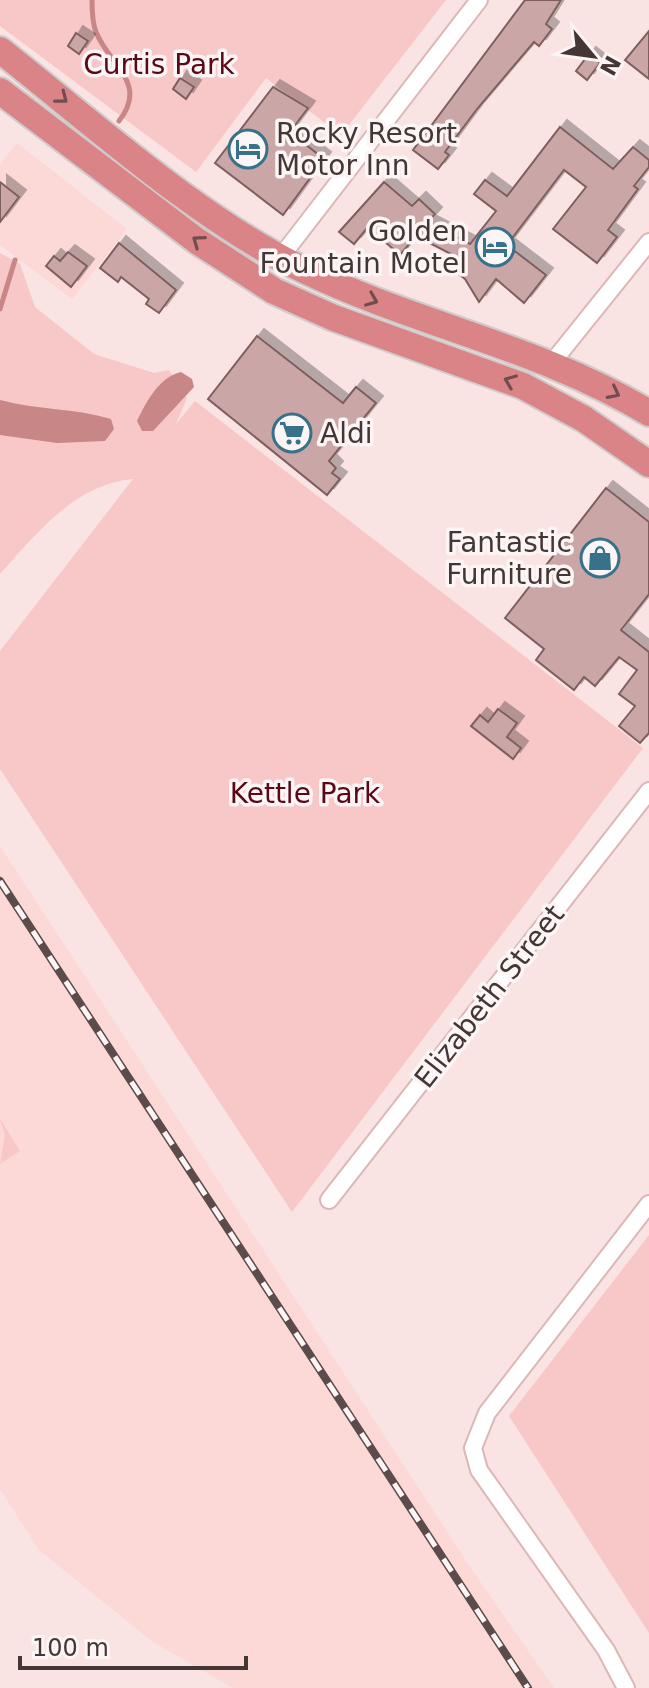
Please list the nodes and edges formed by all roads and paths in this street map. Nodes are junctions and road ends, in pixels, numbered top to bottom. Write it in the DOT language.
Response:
graph roads {
  1 [pos="479,0"];
  2 [pos="0,50"];
  3 [pos="0,91"];
  4 [pos="649,242"];
  5 [pos="280,258"];
  6 [pos="263,284"];
  7 [pos="551,364"];
  8 [pos="649,413"];
  9 [pos="649,464"];
  10 [pos="649,791"];
  11 [pos="329,1200"];
  12 [pos="649,1204"];
  13 [pos="626,1688"];
  1 -- 5 [label="street"];
  2 -- 5 [label="highway, one-way"];
  6 -- 3 [label="highway, one-way"];
  4 -- 7 [label="street"];
  5 -- 6 [label="highway"];
  5 -- 7 [label="highway, one-way"];
  9 -- 6 [label="highway, one-way"];
  7 -- 8 [label="highway, one-way"];
  10 -- 11 [label="street, Elizabeth Street"];
  12 -- 13 [label="street"];
}
